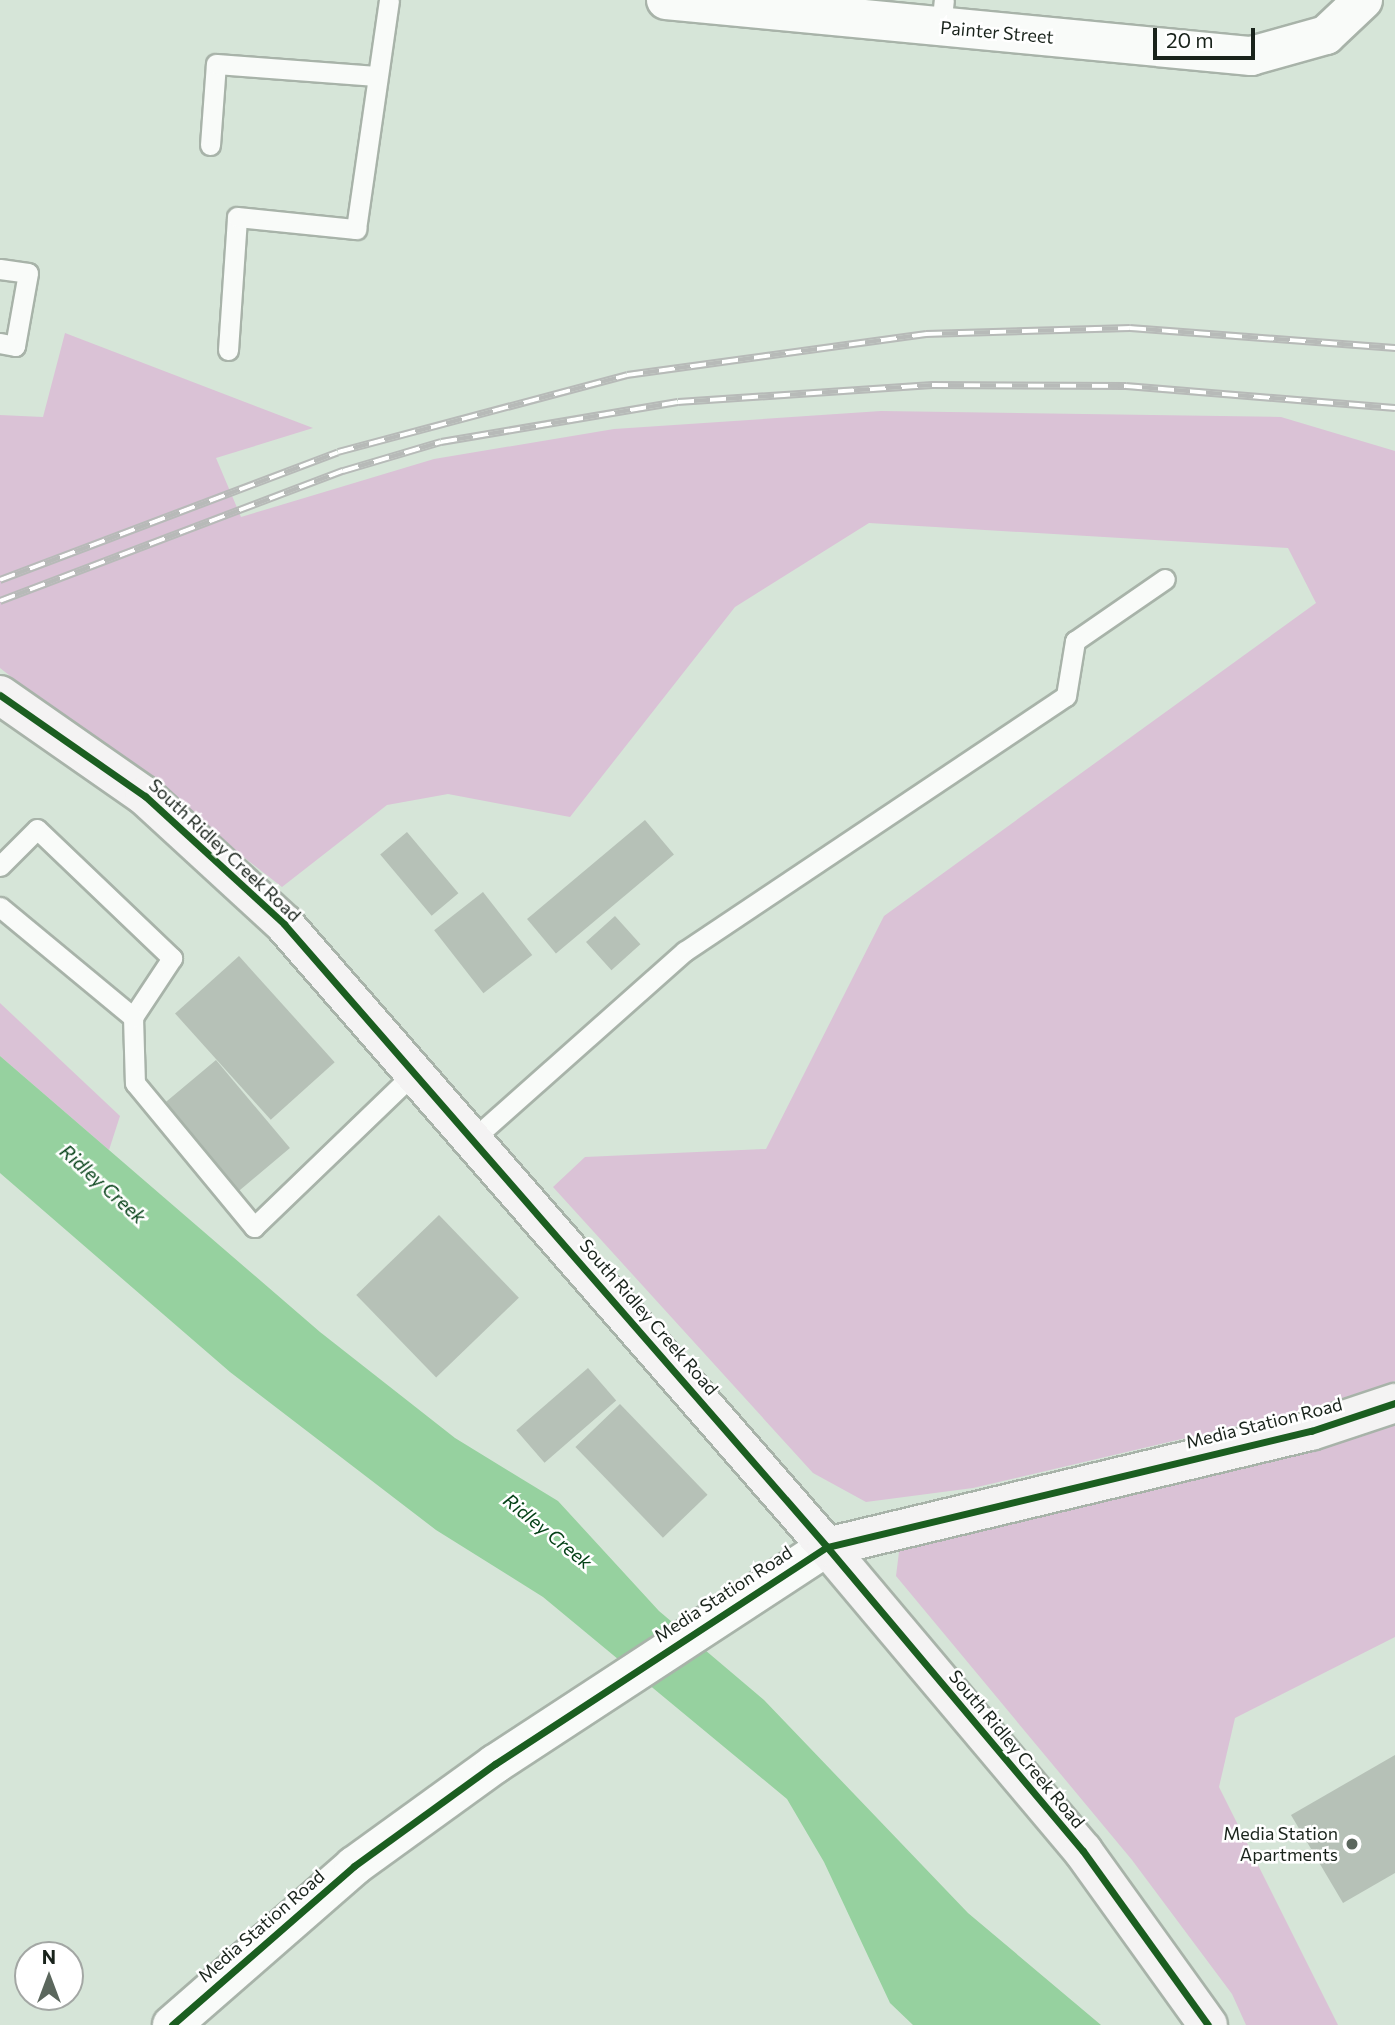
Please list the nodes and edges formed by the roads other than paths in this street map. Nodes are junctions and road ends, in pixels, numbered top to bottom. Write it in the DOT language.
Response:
graph roads {
  1 [pos="388,0"];
  2 [pos="666,0"];
  3 [pos="1363,0"];
  4 [pos="942,13"];
  5 [pos="377,76"];
  6 [pos="210,145"];
  7 [pos="0,269"];
  8 [pos="0,343"];
  9 [pos="228,350"];
  10 [pos="1165,579"];
  11 [pos="0,695"];
  12 [pos="0,866"];
  13 [pos="0,907"];
  14 [pos="133,1017"];
  15 [pos="415,1073"];
  16 [pos="473,1139"];
  17 [pos="1395,1403"];
  18 [pos="827,1546"];
  19 [pos="172,2025"];
  20 [pos="1208,2025"];
  1 -- 5 [label="lane"];
  2 -- 4 [label="street, Painter Street"];
  3 -- 4 [label="street, Painter Street"];
  5 -- 6 [label="lane"];
  5 -- 9 [label="lane"];
  7 -- 8 [label="lane"];
  10 -- 16 [label="lane"];
  11 -- 15 [label="street, South Ridley Creek Road"];
  12 -- 14 [label="lane"];
  13 -- 14 [label="lane"];
  14 -- 15 [label="lane"];
  15 -- 16 [label="street, South Ridley Creek Road"];
  16 -- 18 [label="street, South Ridley Creek Road"];
  17 -- 18 [label="street, Media Station Road"];
  18 -- 19 [label="street, Media Station Road"];
  18 -- 20 [label="street, South Ridley Creek Road"];
}
